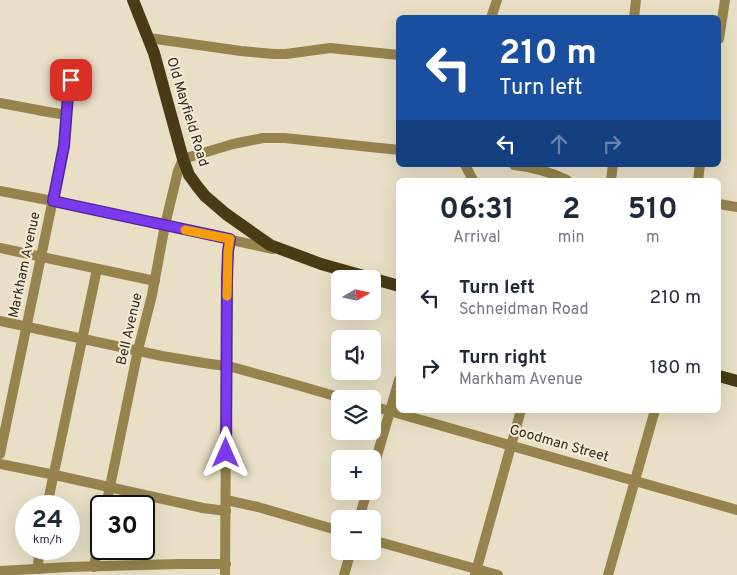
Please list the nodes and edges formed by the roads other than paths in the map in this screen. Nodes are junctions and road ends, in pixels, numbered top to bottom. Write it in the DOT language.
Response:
graph roads {
  1 [pos="497,0"];
  2 [pos="636,0"];
  3 [pos="724,0"];
  4 [pos="137,3"];
  5 [pos="492,15"];
  6 [pos="634,15"];
  7 [pos="721,23"];
  8 [pos="149,38"];
  9 [pos="396,55"];
  10 [pos="71,80"];
  11 [pos="0,103"];
  12 [pos="66,115"];
  13 [pos="396,150"];
  14 [pos="183,159"];
  15 [pos="529,167"];
  16 [pos="562,178"];
  17 [pos="0,191"];
  18 [pos="53,201"];
  19 [pos="721,204"];
  20 [pos="737,207"];
  21 [pos="165,225"];
  22 [pos="230,239"];
  23 [pos="0,248"];
  24 [pos="282,250"];
  25 [pos="41,256"];
  26 [pos="97,269"];
  27 [pos="154,281"];
  28 [pos="396,285"];
  29 [pos="0,321"];
  30 [pos="26,327"];
  31 [pos="83,339"];
  32 [pos="138,350"];
  33 [pos="227,366"];
  34 [pos="721,377"];
  35 [pos="737,381"];
  36 [pos="396,390"];
  37 [pos="331,395"];
  38 [pos="381,408"];
  39 [pos="390,411"];
  40 [pos="396,413"];
  41 [pos="397,413"];
  42 [pos="520,413"];
  43 [pos="654,413"];
  44 [pos="511,445"];
  45 [pos="379,450"];
  46 [pos="0,454"];
  47 [pos="0,464"];
  48 [pos="55,475"];
  49 [pos="635,480"];
  50 [pos="110,488"];
  51 [pos="50,495"];
  52 [pos="108,495"];
  53 [pos="226,500"];
  54 [pos="737,510"];
  55 [pos="226,511"];
  56 [pos="331,528"];
  57 [pos="381,543"];
  58 [pos="95,560"];
  59 [pos="348,560"];
  60 [pos="94,566"];
  61 [pos="226,570"];
  62 [pos="0,571"];
  63 [pos="44,571"];
  64 [pos="476,572"];
  65 [pos="344,575"];
  66 [pos="498,575"];
  67 [pos="608,575"];
  1 -- 5 [label="street"];
  2 -- 6 [label="street"];
  3 -- 7 [label="street"];
  4 -- 8 [label="main road, Old Mayfield Road"];
  8 -- 9 [label="street"];
  8 -- 14 [label="main road, Old Mayfield Road"];
  10 -- 12 [label="street, Markham Avenue"];
  11 -- 12 [label="street"];
  12 -- 18 [label="street, Markham Avenue"];
  13 -- 14 [label="street"];
  14 -- 21 [label="street, Bell Avenue"];
  14 -- 24 [label="main road, Old Mayfield Road"];
  15 -- 16 [label="street"];
  17 -- 18 [label="street"];
  18 -- 21 [label="street"];
  18 -- 25 [label="street, Markham Avenue"];
  19 -- 20 [label="street"];
  21 -- 22 [label="street"];
  21 -- 27 [label="street, Bell Avenue"];
  22 -- 24 [label="street"];
  22 -- 33 [label="street"];
  23 -- 25 [label="street"];
  24 -- 28 [label="main road, Old Mayfield Road"];
  25 -- 26 [label="street"];
  25 -- 30 [label="street, Markham Avenue"];
  26 -- 27 [label="street"];
  26 -- 31 [label="street"];
  27 -- 32 [label="street, Bell Avenue"];
  29 -- 30 [label="street"];
  30 -- 31 [label="street"];
  30 -- 46 [label="street, Markham Avenue"];
  31 -- 32 [label="street"];
  31 -- 48 [label="street"];
  32 -- 33 [label="street"];
  32 -- 50 [label="street, Bell Avenue"];
  33 -- 37 [label="street"];
  33 -- 53 [label="street"];
  34 -- 35 [label="main road"];
  36 -- 39 [label="street"];
  38 -- 39 [label="street, Goodman Street"];
  39 -- 40 [label="street, Goodman Street"];
  39 -- 45 [label="street"];
  41 -- 44 [label="street, Goodman Street"];
  42 -- 44 [label="street"];
  43 -- 49 [label="street"];
  44 -- 49 [label="street, Goodman Street"];
  44 -- 64 [label="street"];
  47 -- 48 [label="street"];
  48 -- 50 [label="street"];
  48 -- 51 [label="street"];
  49 -- 54 [label="street, Goodman Street"];
  49 -- 67 [label="street"];
  50 -- 52 [label="street, Bell Avenue"];
  50 -- 55 [label="street"];
  53 -- 55 [label="street"];
  53 -- 56 [label="street"];
  55 -- 61 [label="street"];
  57 -- 64 [label="street"];
  58 -- 60 [label="street"];
  59 -- 65 [label="street"];
  60 -- 61 [label="street"];
  60 -- 63 [label="street"];
  62 -- 63 [label="street"];
  64 -- 66 [label="street"];
}
